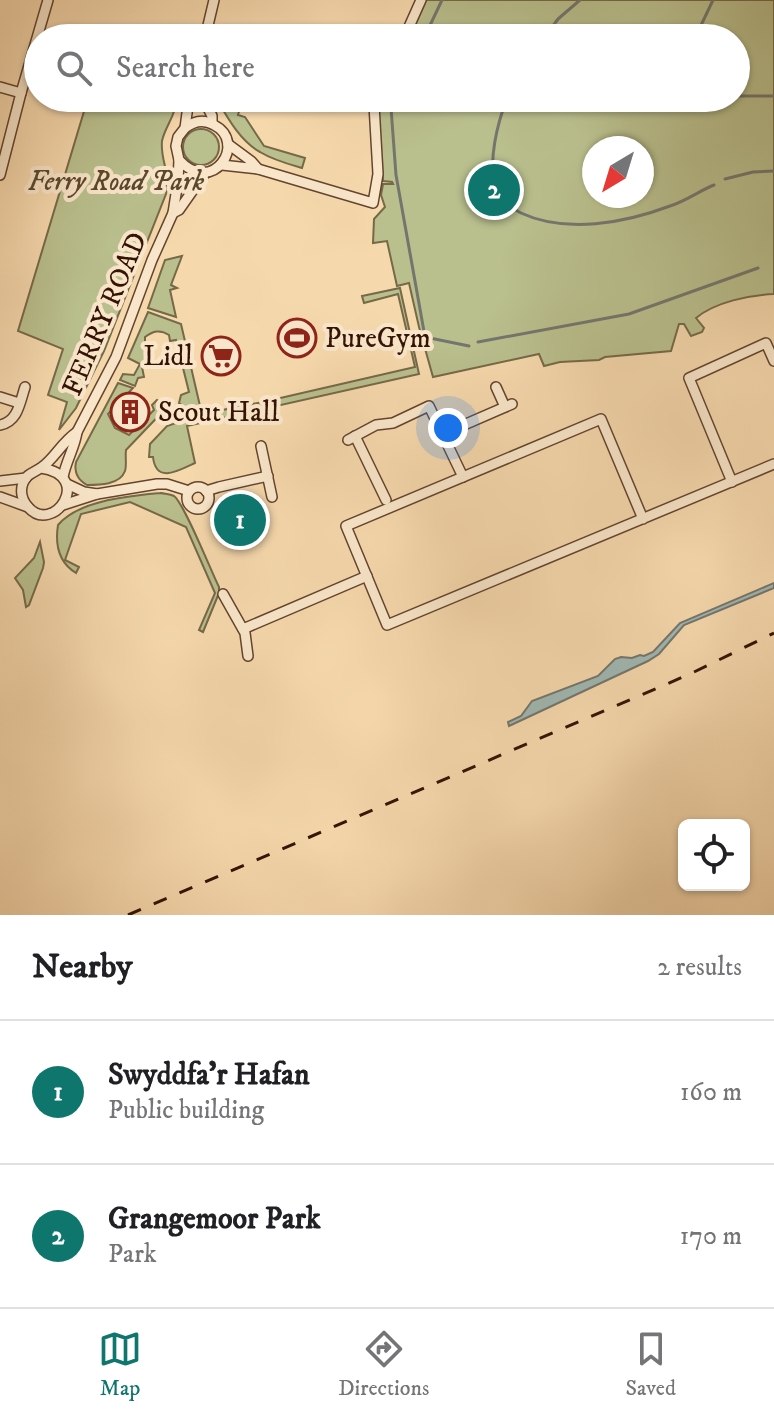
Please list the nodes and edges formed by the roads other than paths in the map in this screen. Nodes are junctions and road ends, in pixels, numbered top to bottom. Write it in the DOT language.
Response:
graph roads {
  1 [pos="48,0"];
  2 [pos="214,0"];
  3 [pos="421,0"];
  4 [pos="41,24"];
  5 [pos="208,24"];
  6 [pos="410,24"];
  7 [pos="24,83"];
  8 [pos="0,87"];
  9 [pos="21,93"];
  10 [pos="187,112"];
  11 [pos="210,112"];
  12 [pos="374,112"];
  13 [pos="212,123"];
  14 [pos="185,128"];
  15 [pos="228,144"];
  16 [pos="179,160"];
  17 [pos="222,165"];
  18 [pos="258,169"];
  19 [pos="205,173"];
  20 [pos="0,175"];
  21 [pos="173,213"];
  22 [pos="774,361"];
  23 [pos="25,387"];
  24 [pos="496,387"];
  25 [pos="0,397"];
  26 [pos="19,403"];
  27 [pos="0,425"];
  28 [pos="77,432"];
  29 [pos="443,434"];
  30 [pos="261,446"];
  31 [pos="774,464"];
  32 [pos="41,468"];
  33 [pos="268,476"];
  34 [pos="463,477"];
  35 [pos="26,478"];
  36 [pos="65,480"];
  37 [pos="0,481"];
  38 [pos="732,482"];
  39 [pos="189,491"];
  40 [pos="206,491"];
  41 [pos="97,494"];
  42 [pos="0,497"];
  43 [pos="272,497"];
  44 [pos="386,500"];
  45 [pos="63,505"];
  46 [pos="28,507"];
  47 [pos="643,519"];
  48 [pos="367,576"];
  49 [pos="223,594"];
  50 [pos="243,629"];
  51 [pos="248,656"];
  1 -- 4 [label="street"];
  2 -- 5 [label="street"];
  3 -- 6 [label="street"];
  7 -- 9 [label="street"];
  8 -- 9 [label="street"];
  9 -- 20 [label="street"];
  10 -- 14 [label="street, FERRY ROAD"];
  11 -- 13 [label="street"];
  12 -- 18 [label="street"];
  13 -- 14 [label="street"];
  13 -- 15 [label="street"];
  14 -- 16 [label="street, FERRY ROAD"];
  15 -- 17 [label="street"];
  15 -- 18 [label="street"];
  16 -- 19 [label="street"];
  16 -- 21 [label="street, FERRY ROAD"];
  17 -- 18 [label="street"];
  17 -- 19 [label="street, FERRY ROAD"];
  19 -- 21 [label="street, FERRY ROAD"];
  21 -- 28 [label="street, FERRY ROAD"];
  22 -- 38 [label="street"];
  23 -- 26 [label="street"];
  24 -- 29 [label="street"];
  25 -- 26 [label="street"];
  26 -- 27 [label="street"];
  28 -- 32 [label="street, FERRY ROAD"];
  28 -- 36 [label="street, FERRY ROAD"];
  29 -- 34 [label="street"];
  29 -- 44 [label="street"];
  30 -- 33 [label="street"];
  31 -- 38 [label="street"];
  32 -- 35 [label="street, FERRY ROAD"];
  32 -- 36 [label="street"];
  33 -- 40 [label="street"];
  33 -- 43 [label="street"];
  34 -- 47 [label="street"];
  34 -- 48 [label="street"];
  35 -- 37 [label="street, FERRY ROAD"];
  35 -- 46 [label="street"];
  36 -- 41 [label="street"];
  36 -- 45 [label="street, FERRY ROAD"];
  38 -- 47 [label="street"];
  39 -- 40 [label="street"];
  39 -- 40 [label="street"];
  39 -- 41 [label="street"];
  41 -- 45 [label="street"];
  42 -- 46 [label="street"];
  45 -- 46 [label="street"];
  47 -- 48 [label="street"];
  48 -- 50 [label="street"];
  49 -- 50 [label="street"];
  50 -- 51 [label="street"];
}
